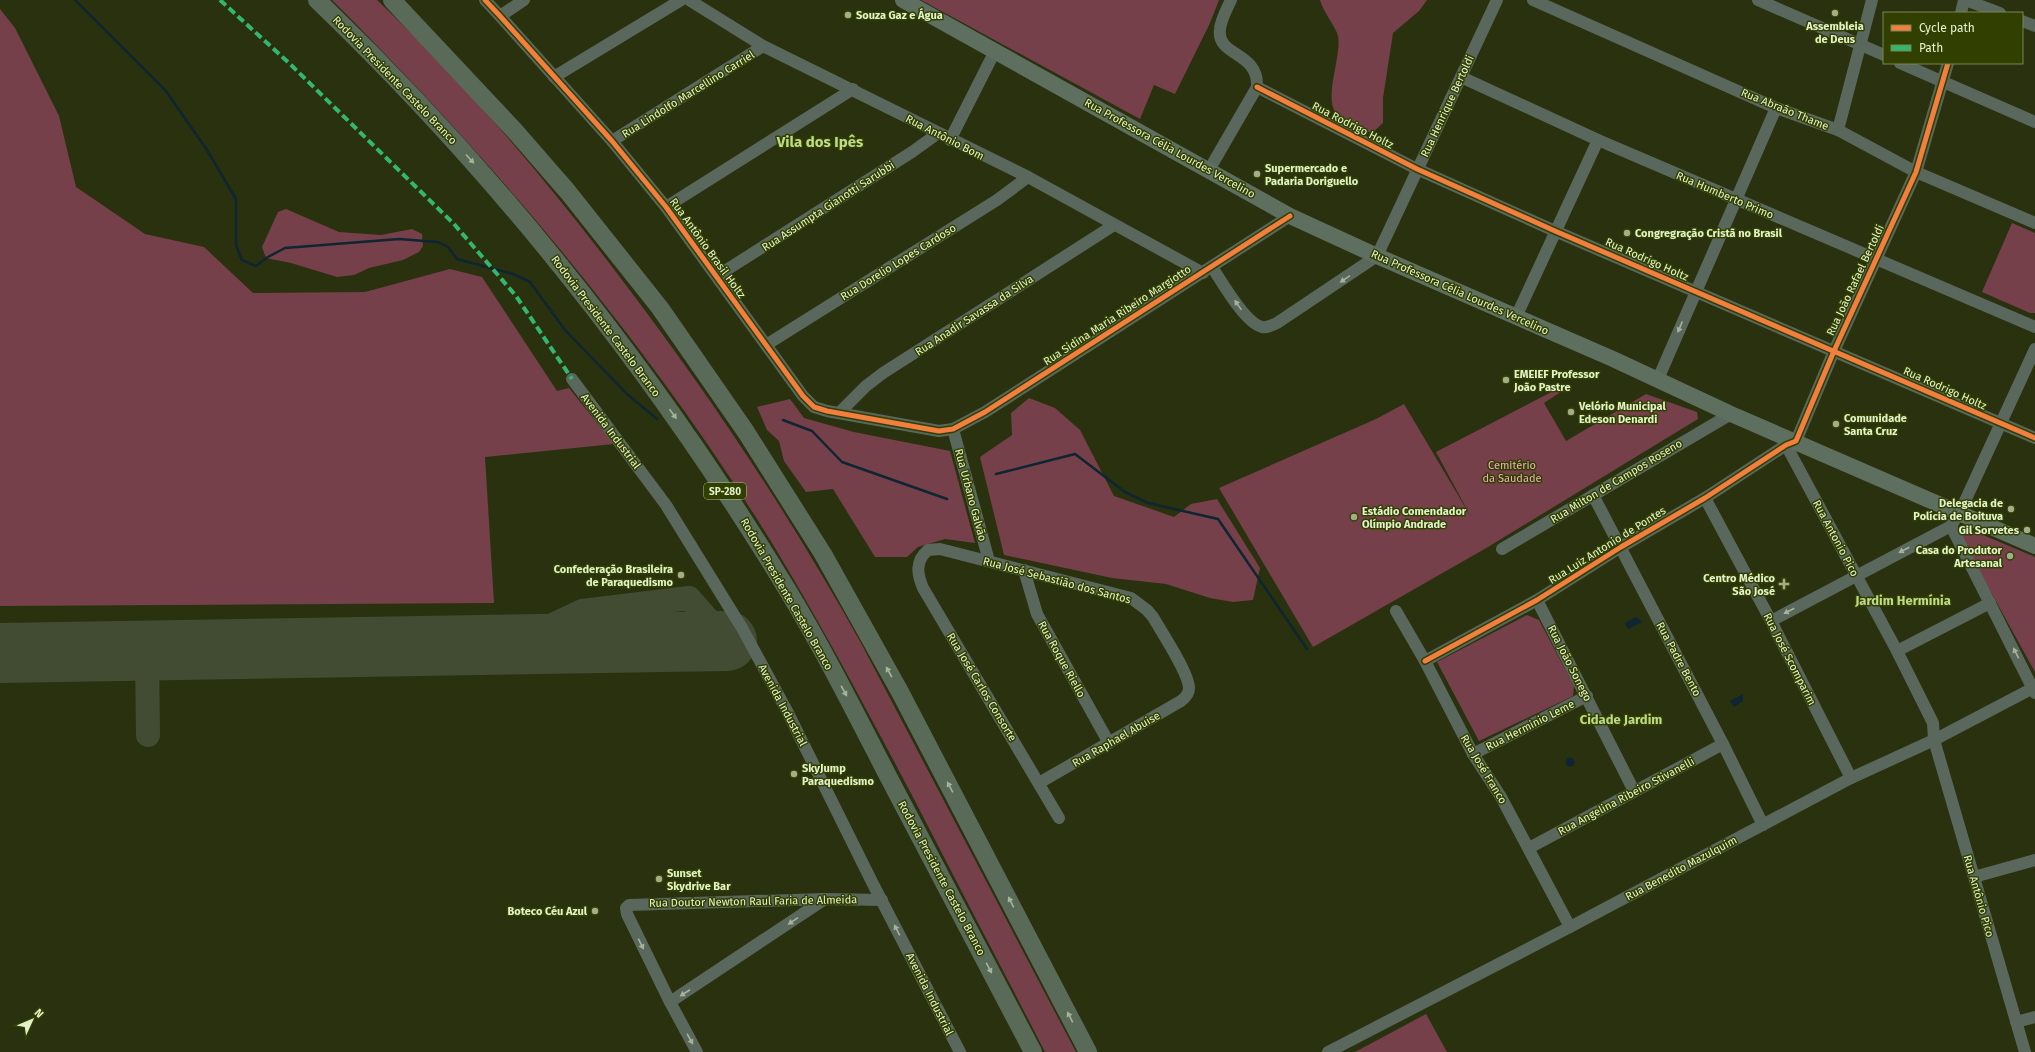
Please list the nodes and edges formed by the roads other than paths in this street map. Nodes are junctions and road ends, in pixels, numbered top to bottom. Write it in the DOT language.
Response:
graph roads {
  1 [pos="317,0"];
  2 [pos="392,0"];
  3 [pos="484,0"];
  4 [pos="524,0"];
  5 [pos="681,0"];
  6 [pos="689,0"];
  7 [pos="903,0"];
  8 [pos="1231,0"];
  9 [pos="1497,0"];
  10 [pos="1532,0"];
  11 [pos="1758,0"];
  12 [pos="1872,0"];
  13 [pos="1965,0"];
  14 [pos="1961,12"];
  15 [pos="1997,12"];
  16 [pos="500,16"];
  17 [pos="2023,21"];
  18 [pos="2035,26"];
  19 [pos="1860,44"];
  20 [pos="763,46"];
  21 [pos="994,51"];
  22 [pos="1883,55"];
  23 [pos="1902,64"];
  24 [pos="1948,64"];
  25 [pos="554,77"];
  26 [pos="1461,77"];
  27 [pos="1943,83"];
  28 [pos="1257,87"];
  29 [pos="853,89"];
  30 [pos="1776,108"];
  31 [pos="2035,122"];
  32 [pos="1838,130"];
  33 [pos="937,134"];
  34 [pos="950,140"];
  35 [pos="1598,140"];
  36 [pos="612,142"];
  37 [pos="1417,169"];
  38 [pos="1209,170"];
  39 [pos="1916,172"];
  40 [pos="1028,177"];
  41 [pos="1736,200"];
  42 [pos="666,207"];
  43 [pos="1290,216"];
  44 [pos="2035,223"];
  45 [pos="1114,224"];
  46 [pos="1555,231"];
  47 [pos="1377,256"];
  48 [pos="1875,259"];
  49 [pos="1207,270"];
  50 [pos="717,276"];
  51 [pos="1696,292"];
  52 [pos="1516,317"];
  53 [pos="2035,327"];
  54 [pos="766,345"];
  55 [pos="2035,349"];
  56 [pos="1834,351"];
  57 [pos="572,379"];
  58 [pos="1658,379"];
  59 [pos="839,413"];
  60 [pos="1731,414"];
  61 [pos="2001,424"];
  62 [pos="953,429"];
  63 [pos="2035,438"];
  64 [pos="1791,443"];
  65 [pos="1593,495"];
  66 [pos="1705,498"];
  67 [pos="1960,512"];
  68 [pos="1951,526"];
  69 [pos="2035,546"];
  70 [pos="1621,547"];
  71 [pos="1502,549"];
  72 [pos="924,553"];
  73 [pos="989,561"];
  74 [pos="1024,570"];
  75 [pos="1856,575"];
  76 [pos="1537,600"];
  77 [pos="1990,603"];
  78 [pos="1396,611"];
  79 [pos="1771,621"];
  80 [pos="1897,651"];
  81 [pos="1425,661"];
  82 [pos="2034,689"];
  83 [pos="1189,690"];
  84 [pos="1587,696"];
  85 [pos="1934,740"];
  86 [pos="1109,744"];
  87 [pos="1723,744"];
  88 [pos="1473,754"];
  89 [pos="1851,778"];
  90 [pos="1039,783"];
  91 [pos="1634,791"];
  92 [pos="1059,818"];
  93 [pos="1763,825"];
  94 [pos="1529,848"];
  95 [pos="2035,860"];
  96 [pos="1974,877"];
  97 [pos="825,899"];
  98 [pos="882,900"];
  99 [pos="1570,927"];
  100 [pos="670,1002"];
  101 [pos="2035,1017"];
  102 [pos="2016,1022"];
  103 [pos="697,1052"];
  104 [pos="960,1052"];
  105 [pos="1033,1052"];
  106 [pos="1088,1052"];
  107 [pos="1328,1052"];
  108 [pos="2025,1052"];
  1 -- 105 [label="highway, Rodovia Presidente Castelo Branco / SP-280, one-way"];
  106 -- 2 [label="highway, one-way"];
  3 -- 16 [label="street, Rua Antônio Brasil Holtz"];
  4 -- 16 [label="street"];
  5 -- 25 [label="street"];
  6 -- 20 [label="street, Rua Antônio Bom"];
  7 -- 21 [label="main road, Rua Professora Célia Lourdes Vercelino"];
  8 -- 28 [label="street"];
  9 -- 26 [label="street, Rua Henrique Bertoldi"];
  10 -- 30 [label="street, Rua Abraão Thame"];
  11 -- 19 [label="street"];
  12 -- 19 [label="street"];
  13 -- 14 [label="street"];
  13 -- 15 [label="street"];
  16 -- 25 [label="street, Rua Antônio Brasil Holtz"];
  17 -- 18 [label="street"];
  19 -- 22 [label="street"];
  19 -- 32 [label="street"];
  20 -- 29 [label="street, Rua Antônio Bom"];
  20 -- 36 [label="street, Rua Lindolfo Marcellino Carriel"];
  21 -- 34 [label="street"];
  21 -- 38 [label="main road, Rua Professora Célia Lourdes Vercelino"];
  23 -- 27 [label="street"];
  24 -- 27 [label="street, Rua João Rafael Bertoldi"];
  25 -- 36 [label="street, Rua Antônio Brasil Holtz"];
  26 -- 35 [label="street, Rua Humberto Primo"];
  26 -- 37 [label="street, Rua Henrique Bertoldi"];
  27 -- 31 [label="street"];
  27 -- 39 [label="street, Rua João Rafael Bertoldi"];
  28 -- 37 [label="street, Rua Rodrigo Holtz"];
  28 -- 38 [label="street"];
  29 -- 33 [label="street, Rua Antônio Bom"];
  29 -- 42 [label="street"];
  30 -- 32 [label="street, Rua Abraão Thame"];
  30 -- 41 [label="street"];
  32 -- 39 [label="street, Rua Abraão Thame"];
  33 -- 34 [label="street, Rua Antônio Bom"];
  33 -- 50 [label="street, Rua Assumpta Gianotti Sarubbi"];
  34 -- 40 [label="street, Rua Antônio Bom"];
  35 -- 41 [label="street, Rua Humberto Primo"];
  35 -- 46 [label="street"];
  36 -- 42 [label="street, Rua Antônio Brasil Holtz"];
  37 -- 46 [label="street, Rua Rodrigo Holtz"];
  37 -- 47 [label="street, Rua Henrique Bertoldi"];
  38 -- 43 [label="main road, Rua Professora Célia Lourdes Vercelino"];
  39 -- 44 [label="street, Rua Abraão Thame"];
  39 -- 48 [label="street, Rua João Rafael Bertoldi"];
  40 -- 45 [label="street, Rua Antônio Bom"];
  40 -- 54 [label="street, Rua Dorelio Lopes Cardoso"];
  41 -- 48 [label="street, Rua Humberto Primo"];
  41 -- 51 [label="street"];
  42 -- 50 [label="street, Rua Antônio Brasil Holtz"];
  43 -- 47 [label="main road, Rua Professora Célia Lourdes Vercelino"];
  43 -- 49 [label="street, Rua Sidina Maria Ribeiro Margiotto"];
  45 -- 49 [label="street, Rua Antônio Bom"];
  45 -- 59 [label="street, Rua Anadir Savassa da Silva"];
  46 -- 51 [label="street, Rua Rodrigo Holtz"];
  46 -- 52 [label="street"];
  47 -- 49 [label="street, one-way"];
  47 -- 52 [label="main road, Rua Professora Célia Lourdes Vercelino"];
  48 -- 53 [label="street, Rua Humberto Primo"];
  48 -- 56 [label="street, Rua João Rafael Bertoldi"];
  49 -- 62 [label="street, Rua Sidina Maria Ribeiro Margiotto"];
  50 -- 54 [label="street, Rua Antônio Brasil Holtz"];
  51 -- 56 [label="street, Rua Rodrigo Holtz"];
  51 -- 58 [label="street, one-way"];
  52 -- 58 [label="main road, Rua Professora Célia Lourdes Vercelino"];
  54 -- 59 [label="street, Rua Antônio Brasil Holtz"];
  55 -- 61 [label="street"];
  56 -- 61 [label="street, Rua Rodrigo Holtz"];
  56 -- 64 [label="street, Rua João Rafael Bertoldi"];
  57 -- 98 [label="street, Avenida Industrial"];
  58 -- 60 [label="main road, Rua Professora Célia Lourdes Vercelino"];
  59 -- 62 [label="street, Rua Antônio Brasil Holtz"];
  60 -- 64 [label="main road, Rua Professora Célia Lourdes Vercelino"];
  60 -- 65 [label="street, Rua Milton de Campos Roseno"];
  61 -- 63 [label="street, Rua Rodrigo Holtz"];
  61 -- 67 [label="street"];
  62 -- 73 [label="street, Rua Urbano Galvão"];
  64 -- 66 [label="street, Rua Luiz Antonio de Pontes"];
  64 -- 67 [label="main road, Rua Professora Célia Lourdes Vercelino"];
  64 -- 75 [label="street, Rua Antonio Pico"];
  65 -- 70 [label="street, Rua Padre Bento"];
  65 -- 71 [label="street, Rua Milton de Campos Roseno"];
  66 -- 70 [label="street, Rua Luiz Antonio de Pontes"];
  66 -- 79 [label="street, Rua José Scomparim"];
  67 -- 68 [label="street"];
  67 -- 69 [label="main road, Rua Professora Célia Lourdes Vercelino"];
  68 -- 75 [label="street, one-way"];
  68 -- 77 [label="street"];
  70 -- 76 [label="street, Rua Luiz Antonio de Pontes"];
  70 -- 87 [label="street, Rua Padre Bento"];
  72 -- 73 [label="street, Rua José Sebastião dos Santos"];
  72 -- 90 [label="street, Rua José Carlos Consorte"];
  73 -- 74 [label="street, Rua José Sebastião dos Santos"];
  74 -- 83 [label="street, Rua José Sebastião dos Santos"];
  74 -- 86 [label="street, Rua Roque Riello"];
  75 -- 79 [label="street, one-way"];
  75 -- 80 [label="street, Rua Antonio Pico"];
  76 -- 81 [label="street, Rua Luiz Antonio de Pontes"];
  76 -- 84 [label="street, Rua João Sonego"];
  77 -- 80 [label="street"];
  82 -- 77 [label="street, one-way"];
  78 -- 81 [label="street, Rua José Franco"];
  79 -- 89 [label="street, Rua José Scomparim"];
  80 -- 85 [label="street, Rua Antonio Pico"];
  81 -- 88 [label="street, Rua José Franco"];
  82 -- 85 [label="street, Rua Benedito Mazulquim"];
  83 -- 86 [label="street, Rua Raphael Abuise"];
  84 -- 88 [label="street, Rua Herminio Leme"];
  84 -- 91 [label="street, Rua João Sonego"];
  85 -- 89 [label="street, Rua Benedito Mazulquim"];
  85 -- 96 [label="street, Rua Antônio Pico"];
  86 -- 90 [label="street, Rua Raphael Abuise"];
  87 -- 91 [label="street, Rua Angelina Ribeiro Stivanelli"];
  87 -- 93 [label="street, Rua Padre Bento"];
  88 -- 94 [label="street, Rua José Franco"];
  89 -- 93 [label="street, Rua Benedito Mazulquim"];
  90 -- 92 [label="street, Rua José Carlos Consorte"];
  91 -- 94 [label="street, Rua Angelina Ribeiro Stivanelli"];
  93 -- 99 [label="street, Rua Benedito Mazulquim"];
  94 -- 99 [label="street, Rua José Franco"];
  95 -- 96 [label="street"];
  96 -- 102 [label="street, Rua Antônio Pico"];
  97 -- 98 [label="street, Rua Doutor Newton Raul Faria de Almeida"];
  97 -- 100 [label="street, one-way"];
  97 -- 100 [label="street, Rua Doutor Newton Raul Faria de Almeida, one-way"];
  104 -- 98 [label="street, Avenida Industrial, one-way"];
  99 -- 107 [label="street, Rua Benedito Mazulquim"];
  100 -- 103 [label="street, one-way"];
  101 -- 102 [label="street"];
  102 -- 108 [label="street, Rua Antônio Pico"];
}
